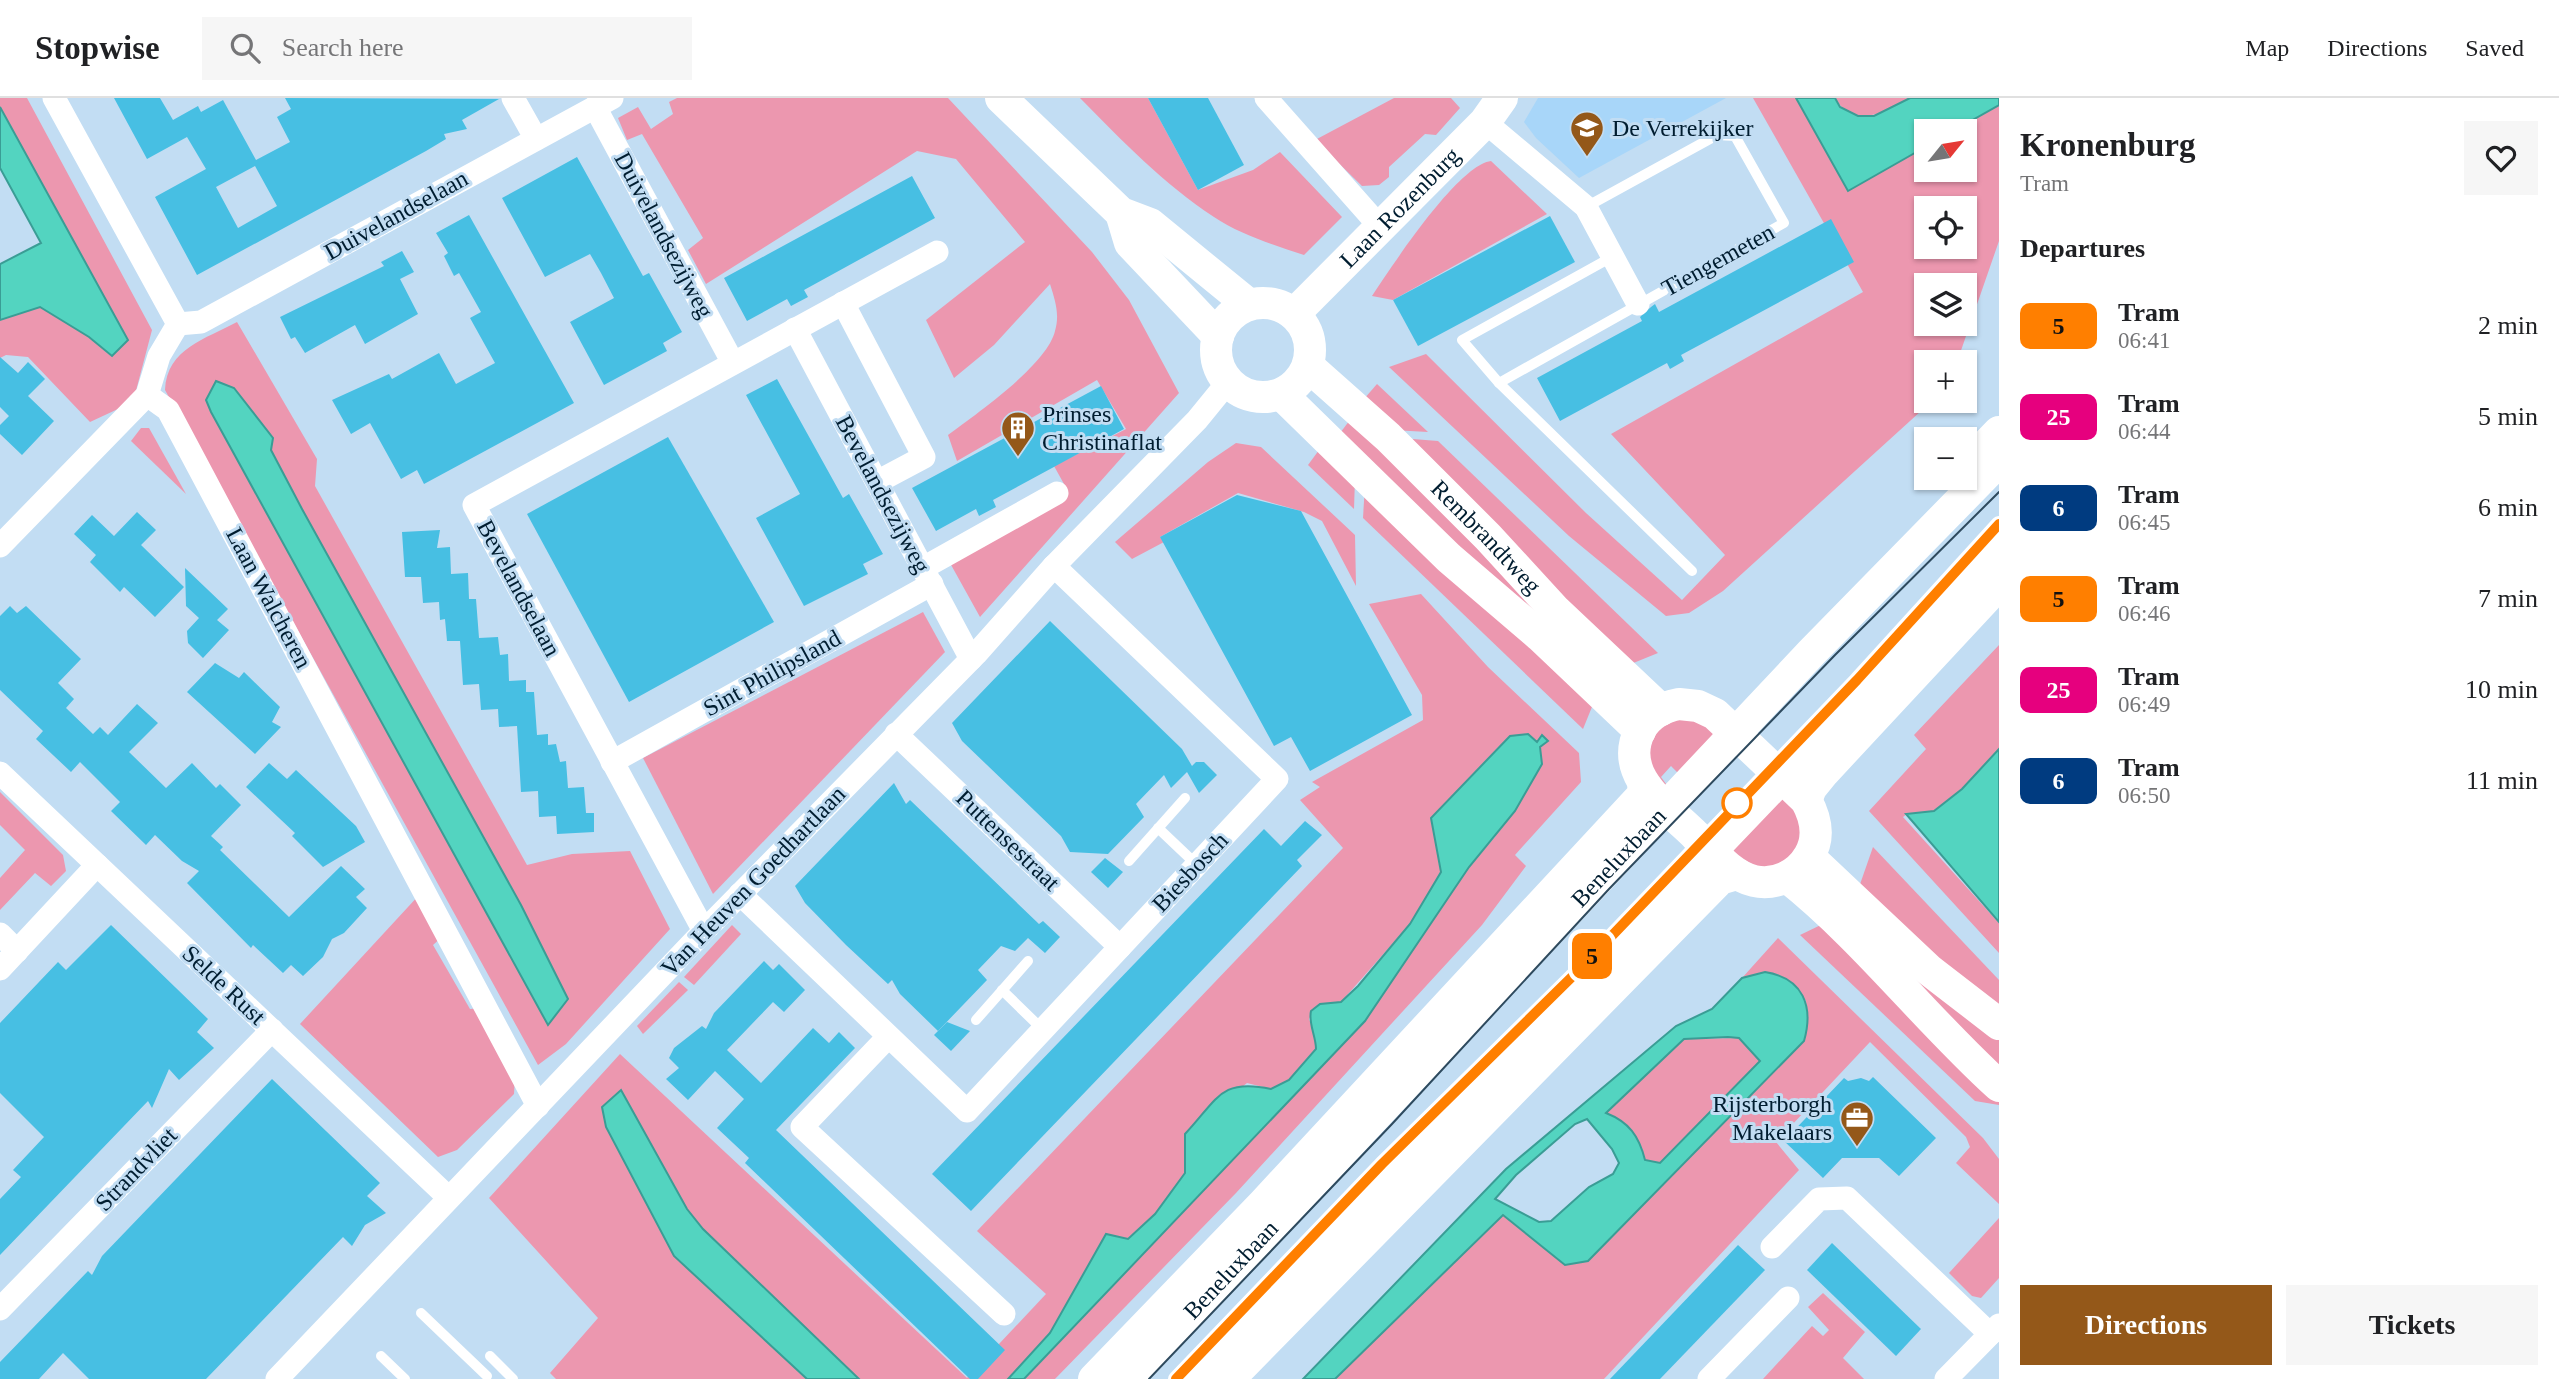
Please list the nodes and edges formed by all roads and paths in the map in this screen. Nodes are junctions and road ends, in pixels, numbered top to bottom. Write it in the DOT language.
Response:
graph roads {
  1 [pos="54,98"];
  2 [pos="513,98"];
  3 [pos="1001,98"];
  4 [pos="1266,98"];
  5 [pos="604,103"];
  6 [pos="1494,110"];
  7 [pos="536,139"];
  8 [pos="1586,207"];
  9 [pos="1121,213"];
  10 [pos="1382,229"];
  11 [pos="937,251"];
  12 [pos="1612,257"];
  13 [pos="843,303"];
  14 [pos="1248,304"];
  15 [pos="1638,304"];
  16 [pos="1294,314"];
  17 [pos="178,324"];
  18 [pos="795,329"];
  19 [pos="1217,336"];
  20 [pos="733,363"];
  21 [pos="1308,366"];
  22 [pos="1228,382"];
  23 [pos="1499,383"];
  24 [pos="1281,394"];
  25 [pos="147,395"];
  26 [pos="1999,432"];
  27 [pos="1977,455"];
  28 [pos="1999,461"];
  29 [pos="877,482"];
  30 [pos="1942,490"];
  31 [pos="1057,493"];
  32 [pos="0,546"];
  33 [pos="1999,550"];
  34 [pos="1054,566"];
  35 [pos="1692,571"];
  36 [pos="927,576"];
  37 [pos="1999,584"];
  38 [pos="971,659"];
  39 [pos="1650,720"];
  40 [pos="1724,721"];
  41 [pos="896,734"];
  42 [pos="612,762"];
  43 [pos="0,773"];
  44 [pos="1798,792"];
  45 [pos="1653,794"];
  46 [pos="1185,798"];
  47 [pos="1158,828"];
  48 [pos="1129,861"];
  49 [pos="97,864"];
  50 [pos="1197,865"];
  51 [pos="1728,865"];
  52 [pos="1798,867"];
  53 [pos="740,894"];
  54 [pos="704,931"];
  55 [pos="0,934"];
  56 [pos="1120,947"];
  57 [pos="18,951"];
  58 [pos="1028,961"];
  59 [pos="0,969"];
  60 [pos="1002,990"];
  61 [pos="976,1020"];
  62 [pos="1999,1024"];
  63 [pos="272,1030"];
  64 [pos="1043,1030"];
  65 [pos="888,1037"];
  66 [pos="1999,1086"];
  67 [pos="538,1106"];
  68 [pos="448,1197"];
  69 [pos="1772,1247"];
  70 [pos="1788,1298"];
  71 [pos="0,1308"];
  72 [pos="421,1312"];
  73 [pos="1004,1314"];
  74 [pos="1994,1330"];
  75 [pos="381,1356"];
  76 [pos="490,1356"];
  77 [pos="487,1376"];
  78 [pos="276,1379"];
  79 [pos="405,1379"];
  80 [pos="513,1379"];
  81 [pos="1094,1379"];
  82 [pos="1128,1379"];
  83 [pos="1198,1379"];
  84 [pos="1229,1379"];
  85 [pos="1709,1379"];
  86 [pos="1946,1379"];
  1 -- 17 [label="street"];
  2 -- 7 [label="street"];
  3 -- 9 [label="street"];
  4 -- 10 [label="street"];
  5 -- 7 [label="street, Duivelandselaan"];
  5 -- 20 [label="street, Duivelandsezijweg"];
  6 -- 8 [label="street, Tiengemeten"];
  6 -- 10 [label="street, Laan Rozenburg"];
  7 -- 17 [label="street, Duivelandselaan"];
  8 -- 12 [label="street, Tiengemeten"];
  8 -- 15 [label="lane, Tiengemeten"];
  9 -- 14 [label="street"];
  9 -- 19 [label="street"];
  10 -- 16 [label="street, Laan Rozenburg"];
  11 -- 13 [label="street, Bevelandselaan"];
  12 -- 15 [label="street, Tiengemeten"];
  12 -- 23 [label="lane"];
  13 -- 18 [label="street, Bevelandselaan"];
  13 -- 29 [label="street"];
  14 -- 16 [label="street"];
  14 -- 19 [label="street"];
  15 -- 23 [label="lane, Tiengemeten"];
  16 -- 21 [label="street"];
  17 -- 25 [label="street"];
  18 -- 20 [label="street, Bevelandselaan"];
  18 -- 29 [label="street, Bevelandsezijweg"];
  19 -- 22 [label="street"];
  20 -- 42 [label="street, Bevelandselaan"];
  21 -- 24 [label="street"];
  21 -- 39 [label="street, Rembrandtweg"];
  22 -- 24 [label="street"];
  22 -- 34 [label="street, Van Heuven Goedhartlaan"];
  23 -- 35 [label="lane"];
  24 -- 39 [label="street, Rembrandtweg"];
  25 -- 32 [label="street"];
  25 -- 67 [label="street, Laan Walcheren"];
  26 -- 27 [label="street"];
  28 -- 82 [label="street, Beneluxbaan"];
  29 -- 36 [label="street, Bevelandsezijweg"];
  30 -- 40 [label="street"];
  31 -- 36 [label="street, Sint Philipsland"];
  33 -- 83 [label="street, Beneluxbaan"];
  34 -- 38 [label="street, Van Heuven Goedhartlaan"];
  34 -- 50 [label="street, Biesbosch"];
  36 -- 38 [label="street, Bevelandsezijweg"];
  36 -- 42 [label="street, Sint Philipsland"];
  37 -- 44 [label="street"];
  38 -- 41 [label="street, Van Heuven Goedhartlaan"];
  39 -- 40 [label="street"];
  39 -- 45 [label="street"];
  40 -- 44 [label="street"];
  41 -- 53 [label="street, Van Heuven Goedhartlaan"];
  41 -- 56 [label="street, Puttensestraat"];
  42 -- 54 [label="street, Bevelandselaan"];
  43 -- 49 [label="street, Selde Rust"];
  44 -- 52 [label="street"];
  45 -- 51 [label="street"];
  45 -- 81 [label="street, Beneluxbaan"];
  46 -- 47 [label="lane"];
  47 -- 48 [label="lane"];
  47 -- 50 [label="lane"];
  49 -- 57 [label="street"];
  49 -- 63 [label="street, Selde Rust"];
  50 -- 56 [label="street, Biesbosch"];
  51 -- 52 [label="street"];
  51 -- 84 [label="street"];
  52 -- 62 [label="street"];
  52 -- 66 [label="street"];
  53 -- 54 [label="street, Van Heuven Goedhartlaan"];
  53 -- 65 [label="street, Biesbosch"];
  54 -- 67 [label="street, Van Heuven Goedhartlaan"];
  55 -- 57 [label="street"];
  56 -- 64 [label="street, Biesbosch"];
  57 -- 59 [label="street"];
  58 -- 60 [label="lane"];
  60 -- 61 [label="lane"];
  60 -- 64 [label="lane"];
  63 -- 68 [label="street, Selde Rust"];
  63 -- 71 [label="street, Strandvliet"];
  64 -- 65 [label="street, Biesbosch"];
  65 -- 73 [label="street"];
  67 -- 68 [label="street, Van Heuven Goedhartlaan"];
  68 -- 78 [label="street, Van Heuven Goedhartlaan"];
  69 -- 74 [label="street"];
  70 -- 85 [label="street"];
  72 -- 77 [label="lane"];
  74 -- 86 [label="street"];
  75 -- 79 [label="lane"];
  76 -- 80 [label="lane"];
}
